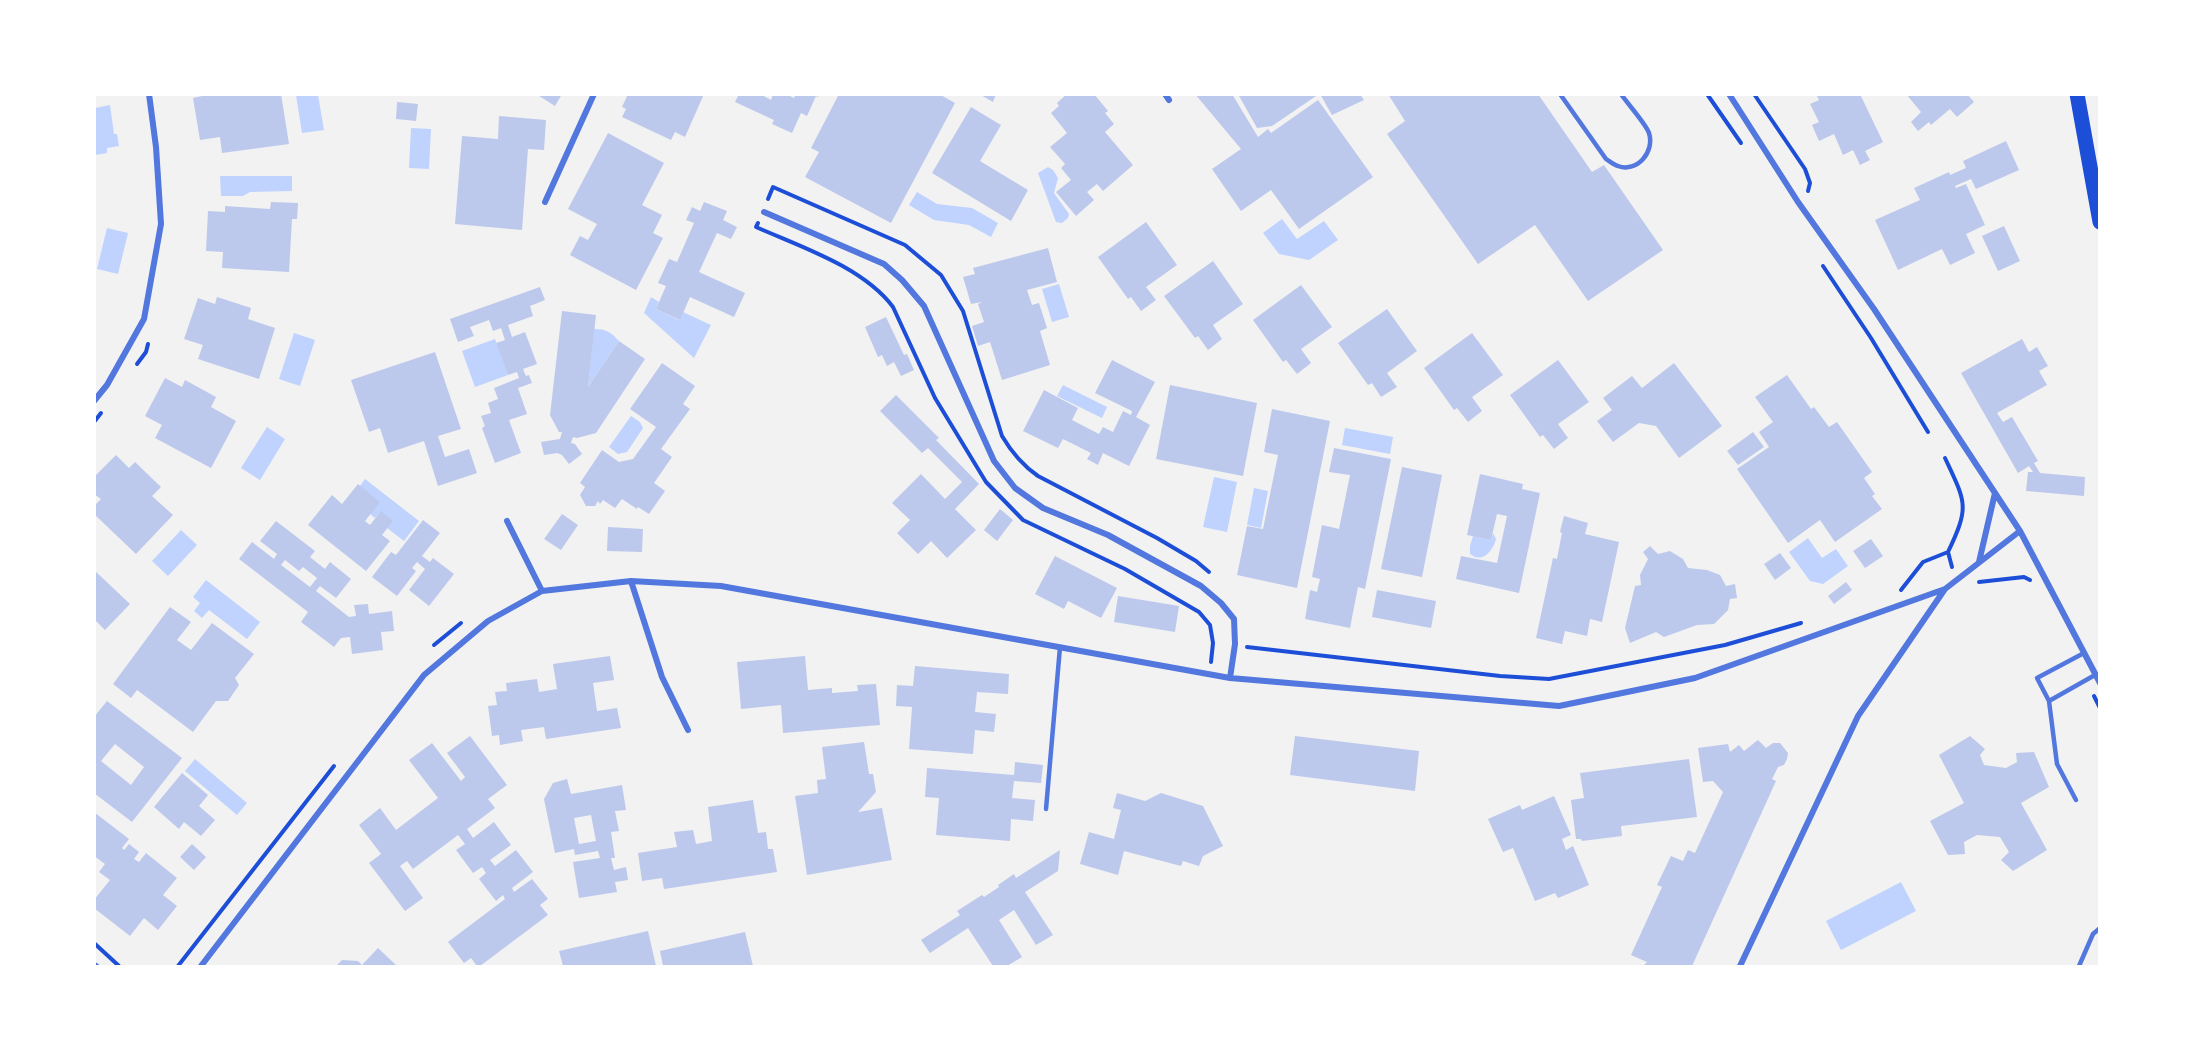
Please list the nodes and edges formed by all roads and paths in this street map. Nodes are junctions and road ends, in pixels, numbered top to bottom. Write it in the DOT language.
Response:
graph roads {
  1 [pos="149,94"];
  2 [pos="594,94"];
  3 [pos="1560,94"];
  4 [pos="1707,94"];
  5 [pos="1729,94"];
  6 [pos="1754,94"];
  7 [pos="2078,94"];
  8 [pos="1624,95"];
  9 [pos="1741,144"];
  10 [pos="545,202"];
  11 [pos="1798,202"];
  12 [pos="764,212"];
  13 [pos="2100,222"];
  14 [pos="1819,260"];
  15 [pos="94,401"];
  16 [pos="1928,432"];
  17 [pos="1945,458"];
  18 [pos="1995,492"];
  19 [pos="507,521"];
  20 [pos="2020,531"];
  21 [pos="1948,552"];
  22 [pos="1978,562"];
  23 [pos="1952,569"];
  24 [pos="1213,576"];
  25 [pos="1959,577"];
  26 [pos="630,581"];
  27 [pos="2035,583"];
  28 [pos="1945,589"];
  29 [pos="542,591"];
  30 [pos="1898,594"];
  31 [pos="1812,620"];
  32 [pos="1249,640"];
  33 [pos="1060,647"];
  34 [pos="1248,647"];
  35 [pos="2084,653"];
  36 [pos="2096,675"];
  37 [pos="1230,678"];
  38 [pos="1243,679"];
  39 [pos="2086,680"];
  40 [pos="2100,683"];
  41 [pos="2049,701"];
  42 [pos="2100,708"];
  43 [pos="688,730"];
  44 [pos="2076,800"];
  45 [pos="1046,809"];
  46 [pos="2100,928"];
  47 [pos="201,966"];
  48 [pos="1740,966"];
  49 [pos="2079,966"];
  1 -- 15 [label="street"];
  2 -- 10 [label="street"];
  3 -- 8 [label="lane"];
  4 -- 9 [label="path"];
  5 -- 11 [label="street"];
  6 -- 11 [label="path"];
  7 -- 13 [label="main road"];
  11 -- 18 [label="street"];
  12 -- 24 [label="path"];
  12 -- 37 [label="street"];
  14 -- 16 [label="path"];
  17 -- 21 [label="path"];
  18 -- 20 [label="street"];
  18 -- 22 [label="street"];
  19 -- 29 [label="street"];
  20 -- 22 [label="street"];
  20 -- 35 [label="street"];
  21 -- 23 [label="path"];
  21 -- 30 [label="path"];
  22 -- 25 [label="street"];
  25 -- 27 [label="path"];
  25 -- 28 [label="street"];
  26 -- 29 [label="street"];
  26 -- 33 [label="street"];
  26 -- 43 [label="street"];
  28 -- 38 [label="street"];
  28 -- 48 [label="street"];
  29 -- 47 [label="street"];
  31 -- 34 [label="path"];
  32 -- 34 [label="path"];
  33 -- 37 [label="street"];
  33 -- 45 [label="lane"];
  34 -- 38 [label="path"];
  35 -- 36 [label="street"];
  35 -- 41 [label="lane"];
  36 -- 39 [label="lane"];
  36 -- 40 [label="street"];
  37 -- 38 [label="street"];
  39 -- 41 [label="lane"];
  39 -- 42 [label="path"];
  41 -- 44 [label="lane"];
  46 -- 49 [label="lane"];
}
